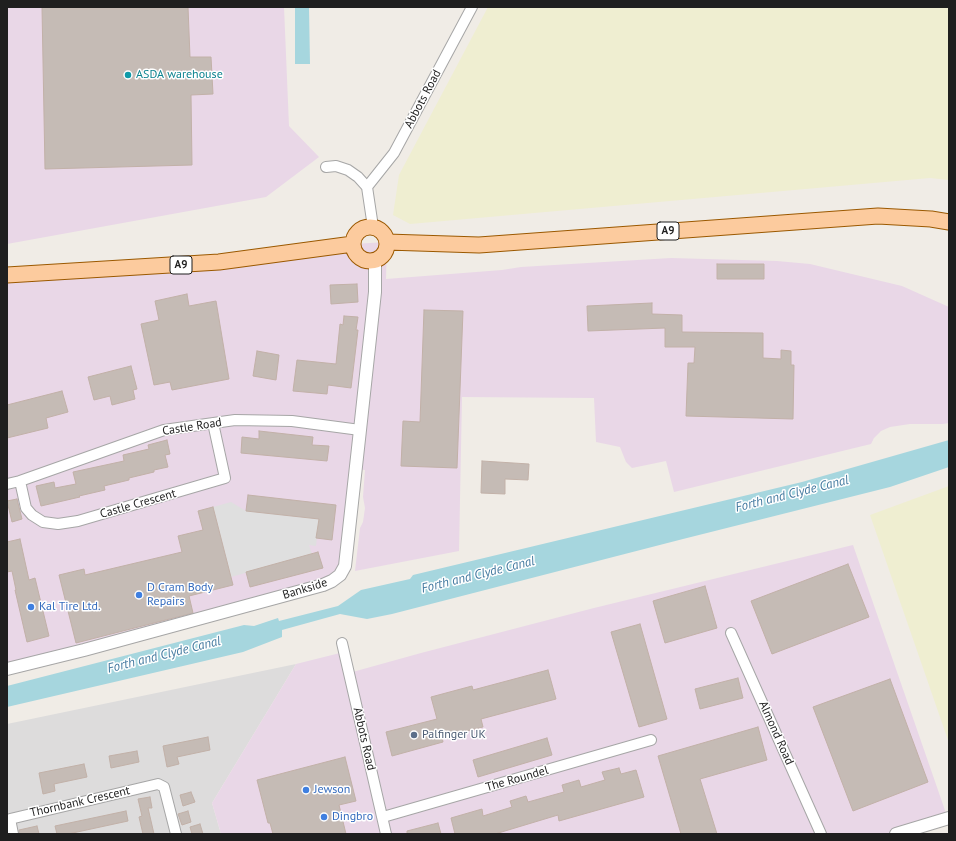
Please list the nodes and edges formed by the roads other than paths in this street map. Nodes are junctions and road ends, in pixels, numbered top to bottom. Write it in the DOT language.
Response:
graph roads {
  1 [pos="472,7"];
  2 [pos="326,167"];
  3 [pos="366,187"];
  4 [pos="949,222"];
  5 [pos="373,227"];
  6 [pos="387,242"];
  7 [pos="353,244"];
  8 [pos="375,260"];
  9 [pos="7,275"];
  10 [pos="213,423"];
  11 [pos="360,430"];
  12 [pos="20,481"];
  13 [pos="7,484"];
  14 [pos="731,633"];
  15 [pos="342,643"];
  16 [pos="7,669"];
  17 [pos="651,740"];
  18 [pos="382,818"];
  19 [pos="949,818"];
  20 [pos="13,834"];
  21 [pos="176,834"];
  22 [pos="386,834"];
  23 [pos="821,834"];
  24 [pos="896,834"];
  1 -- 3 [label="street, Abbots Road"];
  2 -- 3 [label="street"];
  3 -- 5 [label="street"];
  4 -- 6 [label="main road, A9"];
  5 -- 6 [label="main road"];
  5 -- 7 [label="main road"];
  6 -- 8 [label="main road"];
  7 -- 8 [label="main road"];
  7 -- 9 [label="main road, A9"];
  8 -- 11 [label="street, Bankside"];
  10 -- 11 [label="street, Castle Road"];
  10 -- 12 [label="street, Castle Road"];
  10 -- 12 [label="street, Castle Crescent"];
  11 -- 16 [label="street, Bankside"];
  12 -- 13 [label="street, Castle Road"];
  14 -- 23 [label="street, Almond Road"];
  15 -- 18 [label="street, Abbots Road"];
  17 -- 18 [label="street, The Roundel"];
  18 -- 22 [label="street, Abbots Road"];
  19 -- 24 [label="street"];
  20 -- 21 [label="street, Thornbank Crescent"];
}
